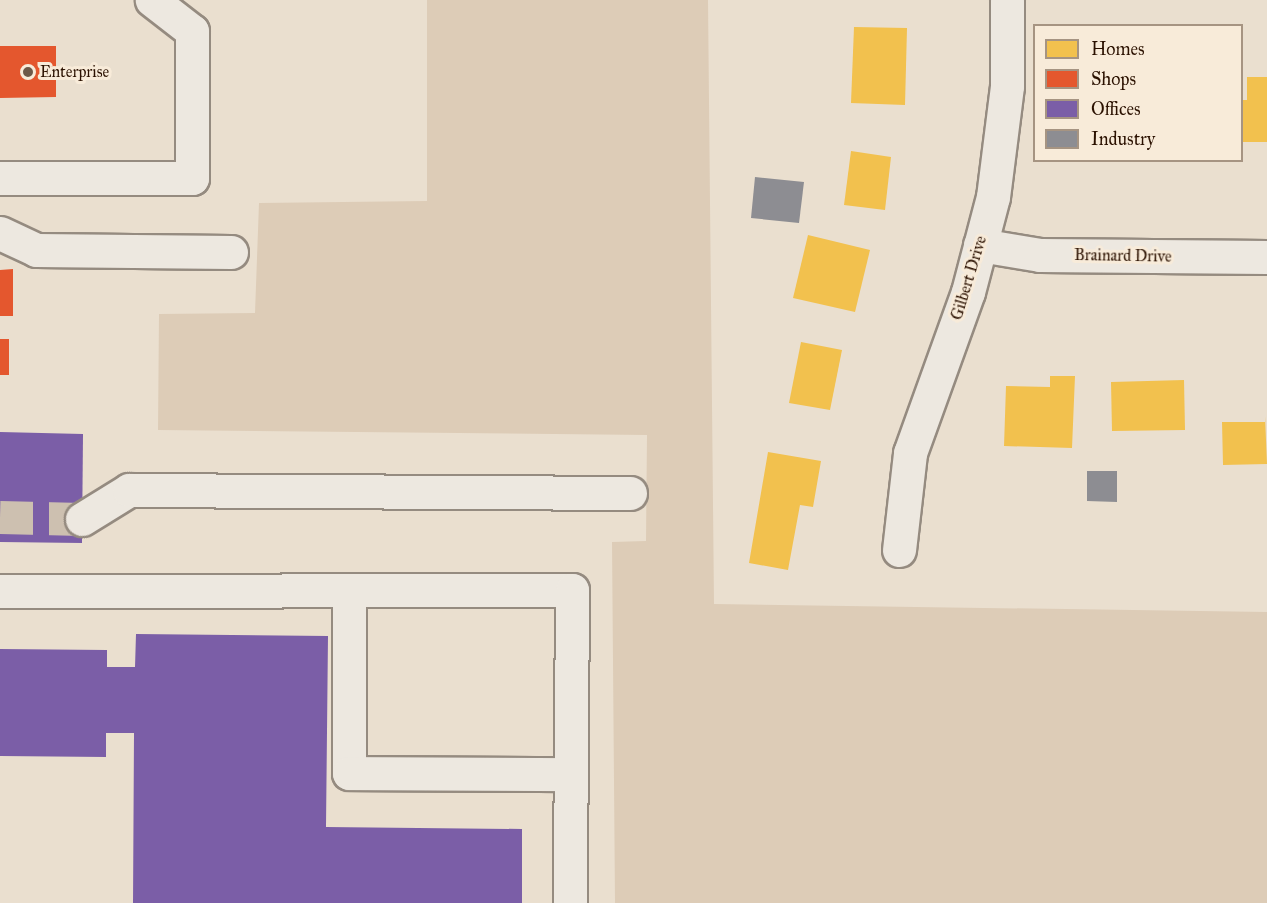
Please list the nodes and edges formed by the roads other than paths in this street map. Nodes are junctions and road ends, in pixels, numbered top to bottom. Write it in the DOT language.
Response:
graph roads {
  1 [pos="152,0"];
  2 [pos="1007,0"];
  3 [pos="0,178"];
  4 [pos="0,233"];
  5 [pos="980,244"];
  6 [pos="231,252"];
  7 [pos="1267,257"];
  8 [pos="630,493"];
  9 [pos="82,519"];
  10 [pos="899,550"];
  11 [pos="349,590"];
  12 [pos="0,591"];
  13 [pos="571,774"];
  14 [pos="570,903"];
  1 -- 3 [label="street"];
  2 -- 5 [label="street, Gilbert Drive"];
  4 -- 6 [label="street"];
  5 -- 7 [label="street, Brainard Drive"];
  5 -- 10 [label="street, Gilbert Drive"];
  8 -- 9 [label="street"];
  11 -- 12 [label="street"];
  11 -- 13 [label="street"];
  11 -- 13 [label="street"];
  13 -- 14 [label="street"];
}
